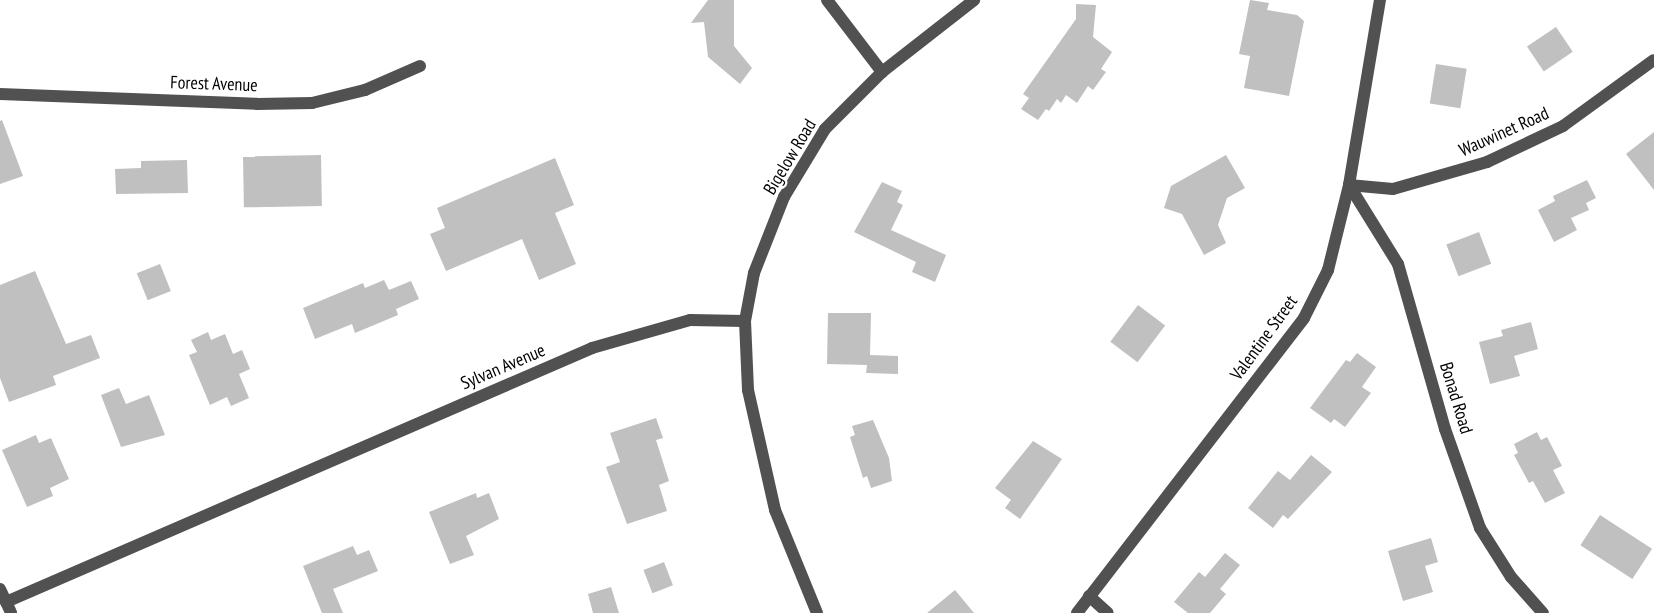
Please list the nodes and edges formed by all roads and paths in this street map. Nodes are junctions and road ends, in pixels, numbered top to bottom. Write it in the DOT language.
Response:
graph roads {
  1 [pos="827,0"];
  2 [pos="974,0"];
  3 [pos="1380,0"];
  4 [pos="1654,60"];
  5 [pos="420,66"];
  6 [pos="882,72"];
  7 [pos="0,94"];
  8 [pos="1349,185"];
  9 [pos="745,321"];
  10 [pos="0,589"];
  11 [pos="1089,596"];
  12 [pos="8,607"];
  13 [pos="817,613"];
  14 [pos="1077,613"];
  15 [pos="1108,613"];
  16 [pos="1543,613"];
  1 -- 6 [label="street"];
  2 -- 6 [label="street, Bigelow Road"];
  3 -- 8 [label="street, Valentine Street"];
  4 -- 8 [label="street, Wauwinet Road"];
  5 -- 7 [label="street, Forest Avenue"];
  6 -- 9 [label="street, Bigelow Road"];
  8 -- 11 [label="street, Valentine Street"];
  8 -- 16 [label="street, Bonad Road"];
  9 -- 12 [label="street, Sylvan Avenue"];
  9 -- 13 [label="street"];
  10 -- 12 [label="street"];
  11 -- 14 [label="street, Valentine Street"];
  11 -- 15 [label="street"];
}
